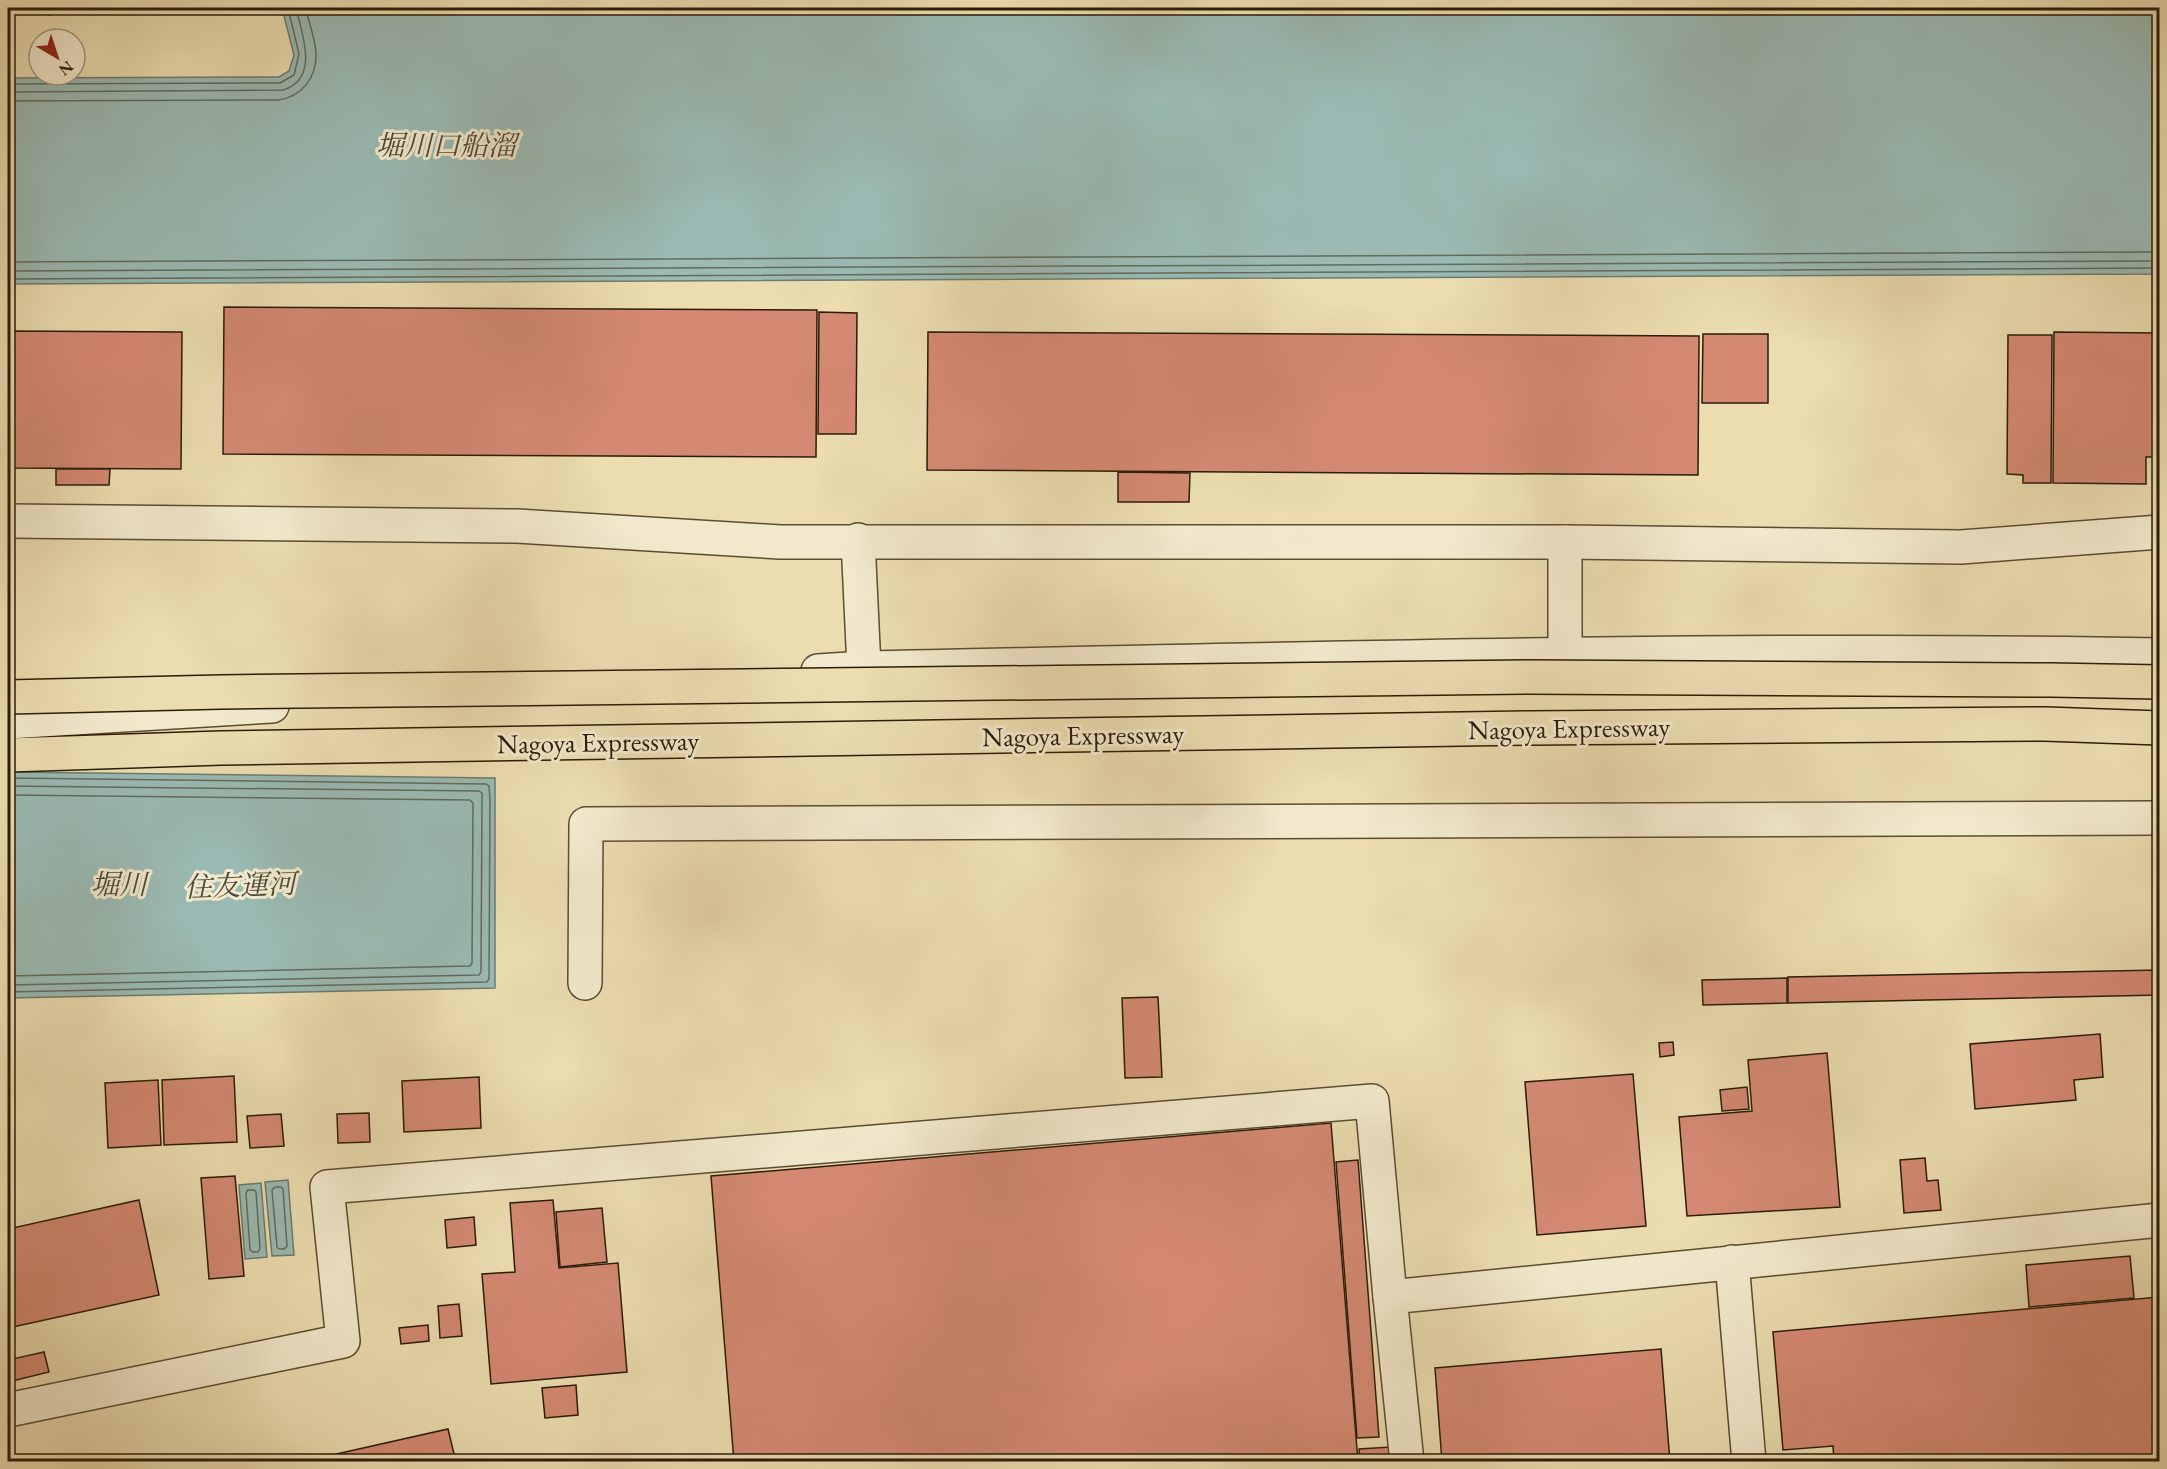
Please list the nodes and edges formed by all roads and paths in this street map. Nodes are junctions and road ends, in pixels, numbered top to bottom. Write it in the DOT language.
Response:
graph roads {
  1 [pos="8,521"];
  2 [pos="2160,532"];
  3 [pos="858,540"];
  4 [pos="1565,542"];
  5 [pos="1565,654"];
  6 [pos="2160,655"];
  7 [pos="864,668"];
  8 [pos="2160,682"];
  9 [pos="8,697"];
  10 [pos="8,722"];
  11 [pos="2160,728"];
  12 [pos="8,755"];
  13 [pos="2160,818"];
  14 [pos="585,983"];
  15 [pos="2160,1220"];
  16 [pos="1731,1262"];
  17 [pos="1390,1297"];
  18 [pos="8,1410"];
  19 [pos="1407,1461"];
  20 [pos="1749,1461"];
  1 -- 3 [label="street"];
  2 -- 4 [label="street"];
  3 -- 4 [label="street"];
  3 -- 7 [label="street"];
  4 -- 5 [label="street"];
  5 -- 6 [label="street"];
  5 -- 7 [label="street"];
  7 -- 10 [label="street"];
  8 -- 9 [label="highway, Nagoya Expressway, bridge"];
  11 -- 12 [label="highway, Nagoya Expressway"];
  13 -- 14 [label="street"];
  15 -- 16 [label="street"];
  16 -- 17 [label="street"];
  16 -- 20 [label="street"];
  17 -- 18 [label="street"];
  17 -- 19 [label="street"];
}
